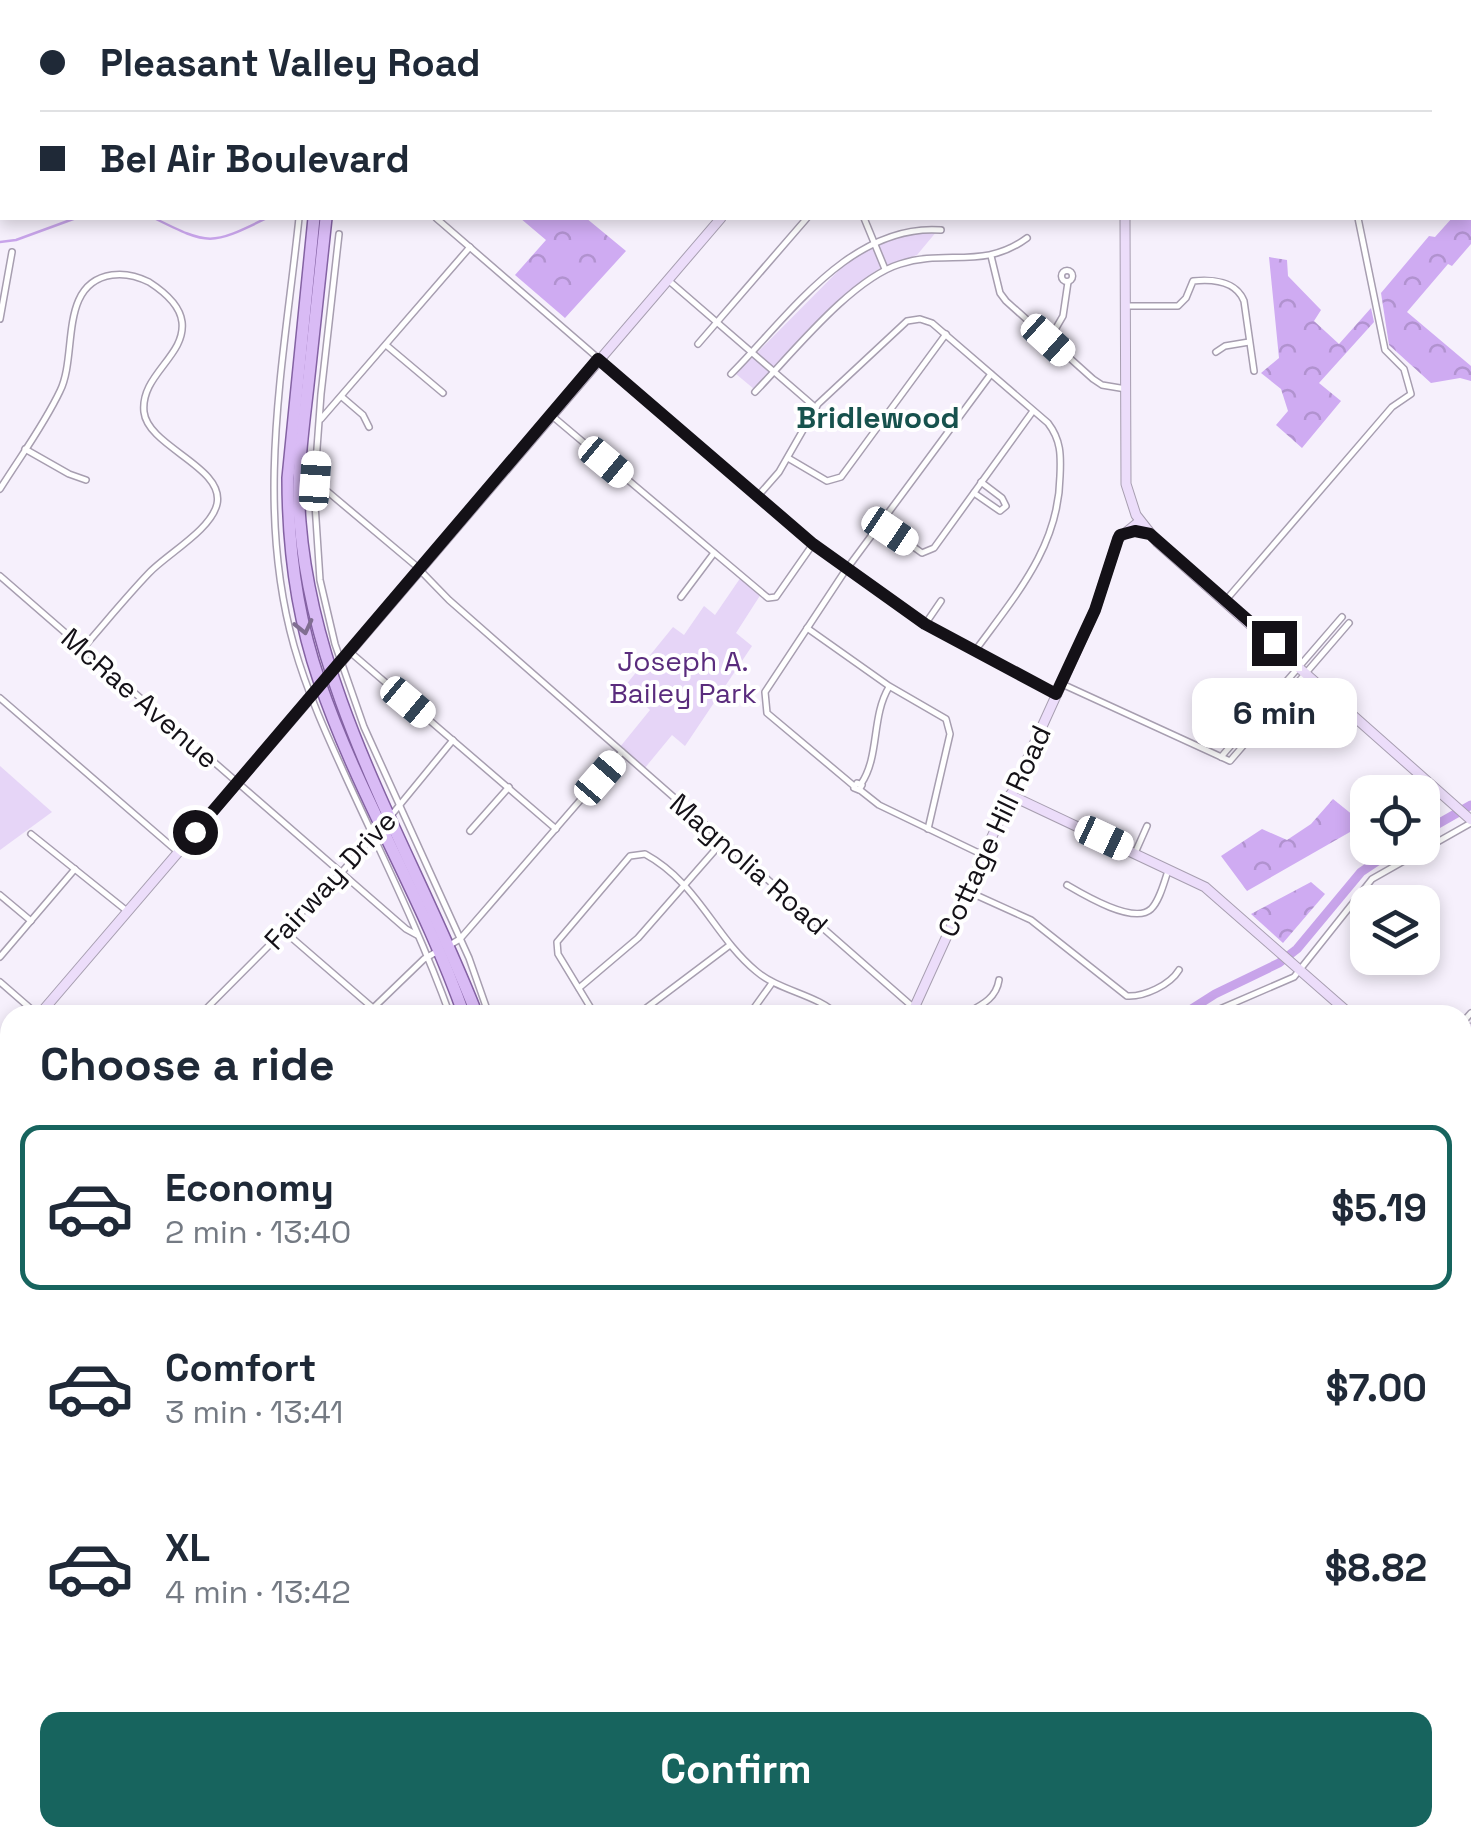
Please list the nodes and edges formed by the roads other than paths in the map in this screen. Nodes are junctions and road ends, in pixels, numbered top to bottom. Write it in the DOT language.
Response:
graph roads {
  1 [pos="299,220"];
  2 [pos="314,220"];
  3 [pos="325,220"];
  4 [pos="438,220"];
  5 [pos="719,220"];
  6 [pos="806,220"];
  7 [pos="865,220"];
  8 [pos="1125,220"];
  9 [pos="1358,220"];
  10 [pos="941,230"];
  11 [pos="339,234"];
  12 [pos="1027,238"];
  13 [pos="873,242"];
  14 [pos="470,247"];
  15 [pos="296,250"];
  16 [pos="12,252"];
  17 [pos="314,255"];
  18 [pos="992,256"];
  19 [pos="336,260"];
  20 [pos="885,269"];
  21 [pos="668,280"];
  22 [pos="1068,282"];
  23 [pos="1126,306"];
  24 [pos="0,318"];
  25 [pos="716,323"];
  26 [pos="946,334"];
  27 [pos="1048,340"];
  28 [pos="1249,342"];
  29 [pos="698,344"];
  30 [pos="386,345"];
  31 [pos="285,346"];
  32 [pos="306,349"];
  33 [pos="326,352"];
  34 [pos="1216,352"];
  35 [pos="752,354"];
  36 [pos="598,359"];
  37 [pos="1254,371"];
  38 [pos="774,372"];
  39 [pos="731,374"];
  40 [pos="992,374"];
  41 [pos="1126,389"];
  42 [pos="755,392"];
  43 [pos="314,393"];
  44 [pos="442,393"];
  45 [pos="341,396"];
  46 [pos="816,408"];
  47 [pos="1034,410"];
  48 [pos="277,411"];
  49 [pos="294,413"];
  50 [pos="550,414"];
  51 [pos="319,421"];
  52 [pos="369,427"];
  53 [pos="24,449"];
  54 [pos="273,451"];
  55 [pos="295,454"];
  56 [pos="316,458"];
  57 [pos="788,458"];
  58 [pos="86,480"];
  59 [pos="315,481"];
  60 [pos="982,482"];
  61 [pos="0,489"];
  62 [pos="974,493"];
  63 [pos="758,496"];
  64 [pos="1131,504"];
  65 [pos="1140,521"];
  66 [pos="882,524"];
  67 [pos="1150,534"];
  68 [pos="1120,535"];
  69 [pos="813,544"];
  70 [pos="714,554"];
  71 [pos="418,569"];
  72 [pos="848,570"];
  73 [pos="0,576"];
  74 [pos="308,583"];
  75 [pos="282,589"];
  76 [pos="681,597"];
  77 [pos="941,601"];
  78 [pos="1225,601"];
  79 [pos="1342,618"];
  80 [pos="925,624"];
  81 [pos="1349,624"];
  82 [pos="806,628"];
  83 [pos="83,648"];
  84 [pos="348,650"];
  85 [pos="975,651"];
  86 [pos="340,659"];
  87 [pos="1303,669"];
  88 [pos="329,672"];
  89 [pos="320,683"];
  90 [pos="889,686"];
  91 [pos="1059,689"];
  92 [pos="310,695"];
  93 [pos="0,698"];
  94 [pos="1252,721"];
  95 [pos="1260,727"];
  96 [pos="453,740"];
  97 [pos="622,752"];
  98 [pos="1221,757"];
  99 [pos="237,782"];
  100 [pos="858,786"];
  101 [pos="509,787"];
  102 [pos="1010,796"];
  103 [pos="399,805"];
  104 [pos="1470,820"];
  105 [pos="386,821"];
  106 [pos="1147,826"];
  107 [pos="556,829"];
  108 [pos="928,829"];
  109 [pos="470,832"];
  110 [pos="31,834"];
  111 [pos="373,836"];
  112 [pos="724,841"];
  113 [pos="178,852"];
  114 [pos="1135,852"];
  115 [pos="984,855"];
  116 [pos="1170,868"];
  117 [pos="75,869"];
  118 [pos="341,873"];
  119 [pos="1067,885"];
  120 [pos="684,886"];
  121 [pos="967,891"];
  122 [pos="0,895"];
  123 [pos="127,911"];
  124 [pos="30,921"];
  125 [pos="284,931"];
  126 [pos="418,935"];
  127 [pos="460,939"];
  128 [pos="730,945"];
  129 [pos="439,951"];
  130 [pos="0,957"];
  131 [pos="1295,966"];
  132 [pos="1179,970"];
  133 [pos="999,980"];
  134 [pos="0,982"];
  135 [pos="772,983"];
  136 [pos="578,988"];
  137 [pos="26,1005"];
  138 [pos="47,1005"];
  139 [pos="210,1005"];
  140 [pos="370,1005"];
  141 [pos="376,1005"];
  142 [pos="448,1005"];
  143 [pos="460,1005"];
  144 [pos="471,1005"];
  145 [pos="486,1005"];
  146 [pos="589,1005"];
  147 [pos="650,1005"];
  148 [pos="756,1005"];
  149 [pos="824,1005"];
  150 [pos="907,1005"];
  151 [pos="919,1005"];
  152 [pos="980,1005"];
  153 [pos="1229,1005"];
  154 [pos="1339,1005"];
  1 -- 15 [label="street"];
  2 -- 17 [label="main road"];
  3 -- 17 [label="main road"];
  4 -- 14 [label="street"];
  5 -- 21 [label="street"];
  6 -- 25 [label="street"];
  7 -- 13 [label="street"];
  8 -- 23 [label="street, Cottage Hill Road"];
  9 -- 78 [label="street"];
  10 -- 13 [label="street"];
  11 -- 19 [label="street"];
  12 -- 18 [label="street"];
  13 -- 20 [label="street"];
  13 -- 35 [label="street"];
  14 -- 30 [label="street"];
  14 -- 36 [label="street"];
  15 -- 17 [label="street"];
  15 -- 31 [label="street"];
  16 -- 24 [label="street"];
  17 -- 19 [label="street"];
  17 -- 32 [label="main road"];
  18 -- 20 [label="street"];
  18 -- 27 [label="street"];
  19 -- 33 [label="street"];
  20 -- 38 [label="street"];
  21 -- 25 [label="street"];
  21 -- 36 [label="street"];
  22 -- 27 [label="street"];
  23 -- 28 [label="street"];
  23 -- 41 [label="street, Cottage Hill Road"];
  25 -- 29 [label="street"];
  25 -- 35 [label="street"];
  26 -- 40 [label="street"];
  26 -- 46 [label="street"];
  26 -- 57 [label="street"];
  27 -- 41 [label="street"];
  28 -- 34 [label="street"];
  28 -- 37 [label="street"];
  30 -- 44 [label="street"];
  30 -- 45 [label="street"];
  31 -- 32 [label="street"];
  31 -- 48 [label="street"];
  32 -- 33 [label="street"];
  32 -- 43 [label="main road"];
  32 -- 49 [label="main road"];
  33 -- 43 [label="street"];
  35 -- 38 [label="street"];
  35 -- 39 [label="street"];
  36 -- 50 [label="street"];
  36 -- 63 [label="street"];
  38 -- 42 [label="street"];
  38 -- 46 [label="street"];
  40 -- 47 [label="street"];
  40 -- 66 [label="street"];
  41 -- 64 [label="street, Cottage Hill Road"];
  43 -- 51 [label="street"];
  43 -- 55 [label="main road"];
  45 -- 51 [label="street"];
  45 -- 52 [label="street"];
  46 -- 57 [label="street"];
  47 -- 60 [label="street"];
  47 -- 85 [label="street"];
  48 -- 49 [label="street"];
  48 -- 54 [label="street"];
  49 -- 55 [label="main road"];
  50 -- 70 [label="street"];
  50 -- 71 [label="street"];
  51 -- 56 [label="street"];
  53 -- 58 [label="street"];
  53 -- 61 [label="street"];
  53 -- 83 [label="street"];
  54 -- 55 [label="street"];
  54 -- 75 [label="street"];
  55 -- 56 [label="street"];
  55 -- 74 [label="main road"];
  56 -- 59 [label="street"];
  57 -- 63 [label="street"];
  59 -- 71 [label="street, Magnolia Road"];
  59 -- 74 [label="street"];
  60 -- 62 [label="street"];
  60 -- 62 [label="street"];
  62 -- 66 [label="street"];
  63 -- 69 [label="street"];
  64 -- 65 [label="street, Cottage Hill Road"];
  64 -- 68 [label="street, Cottage Hill Road"];
  65 -- 67 [label="street, Cottage Hill Road"];
  65 -- 68 [label="street"];
  66 -- 72 [label="street"];
  67 -- 68 [label="street"];
  67 -- 78 [label="street, Cottage Hill Road"];
  68 -- 91 [label="street, Cottage Hill Road"];
  69 -- 70 [label="street"];
  69 -- 72 [label="street"];
  70 -- 76 [label="street"];
  71 -- 84 [label="street"];
  71 -- 97 [label="street, Magnolia Road"];
  72 -- 80 [label="street"];
  72 -- 82 [label="street"];
  73 -- 83 [label="street, McRae Avenue"];
  74 -- 75 [label="street"];
  74 -- 86 [label="street"];
  74 -- 88 [label="main road"];
  74 -- 89 [label="main road, one-way"];
  75 -- 92 [label="street"];
  77 -- 80 [label="street"];
  78 -- 87 [label="street, Cottage Hill Road"];
  79 -- 87 [label="street"];
  80 -- 85 [label="street"];
  81 -- 87 [label="street"];
  82 -- 90 [label="street"];
  82 -- 100 [label="street"];
  83 -- 99 [label="street, McRae Avenue"];
  84 -- 86 [label="street"];
  84 -- 96 [label="street"];
  85 -- 91 [label="street"];
  86 -- 88 [label="street"];
  86 -- 103 [label="street"];
  87 -- 94 [label="street"];
  87 -- 95 [label="street"];
  87 -- 104 [label="street, Cottage Hill Road"];
  88 -- 89 [label="street"];
  88 -- 105 [label="main road"];
  89 -- 92 [label="street"];
  89 -- 105 [label="main road"];
  90 -- 100 [label="street"];
  90 -- 108 [label="street"];
  91 -- 98 [label="street"];
  91 -- 102 [label="street, Cottage Hill Road"];
  92 -- 99 [label="street"];
  92 -- 111 [label="street"];
  93 -- 113 [label="street"];
  94 -- 95 [label="street"];
  94 -- 98 [label="street"];
  95 -- 98 [label="street"];
  96 -- 101 [label="street"];
  96 -- 103 [label="street, Fairway Drive"];
  97 -- 107 [label="street"];
  97 -- 112 [label="street, Magnolia Road"];
  99 -- 113 [label="street"];
  99 -- 118 [label="street, McRae Avenue"];
  100 -- 108 [label="street"];
  101 -- 107 [label="street"];
  101 -- 109 [label="street"];
  102 -- 114 [label="street"];
  102 -- 115 [label="street, Cottage Hill Road"];
  103 -- 105 [label="street, Fairway Drive"];
  103 -- 127 [label="street"];
  104 -- 131 [label="street"];
  105 -- 111 [label="street, Fairway Drive"];
  105 -- 129 [label="main road"];
  106 -- 114 [label="street"];
  107 -- 127 [label="street"];
  108 -- 115 [label="street"];
  110 -- 117 [label="street"];
  111 -- 118 [label="street, Fairway Drive"];
  111 -- 126 [label="street"];
  112 -- 120 [label="street"];
  112 -- 150 [label="street, Magnolia Road"];
  113 -- 123 [label="street"];
  114 -- 116 [label="street"];
  115 -- 121 [label="street, Cottage Hill Road"];
  116 -- 119 [label="street"];
  116 -- 131 [label="street"];
  117 -- 123 [label="street"];
  117 -- 124 [label="street"];
  118 -- 125 [label="street, Fairway Drive"];
  118 -- 126 [label="street, McRae Avenue"];
  120 -- 128 [label="street"];
  120 -- 136 [label="street"];
  120 -- 136 [label="street"];
  121 -- 132 [label="street"];
  121 -- 151 [label="street, Cottage Hill Road"];
  122 -- 124 [label="street"];
  123 -- 138 [label="street"];
  124 -- 130 [label="street"];
  125 -- 139 [label="street, Fairway Drive"];
  125 -- 140 [label="street"];
  126 -- 129 [label="street"];
  127 -- 129 [label="street"];
  127 -- 145 [label="street"];
  128 -- 135 [label="street"];
  128 -- 147 [label="street"];
  129 -- 141 [label="street"];
  129 -- 142 [label="street"];
  129 -- 143 [label="main road"];
  129 -- 144 [label="main road"];
  131 -- 153 [label="street"];
  131 -- 154 [label="street"];
  133 -- 152 [label="street"];
  134 -- 137 [label="street"];
  135 -- 148 [label="street"];
  135 -- 149 [label="street"];
  136 -- 146 [label="street"];
}
